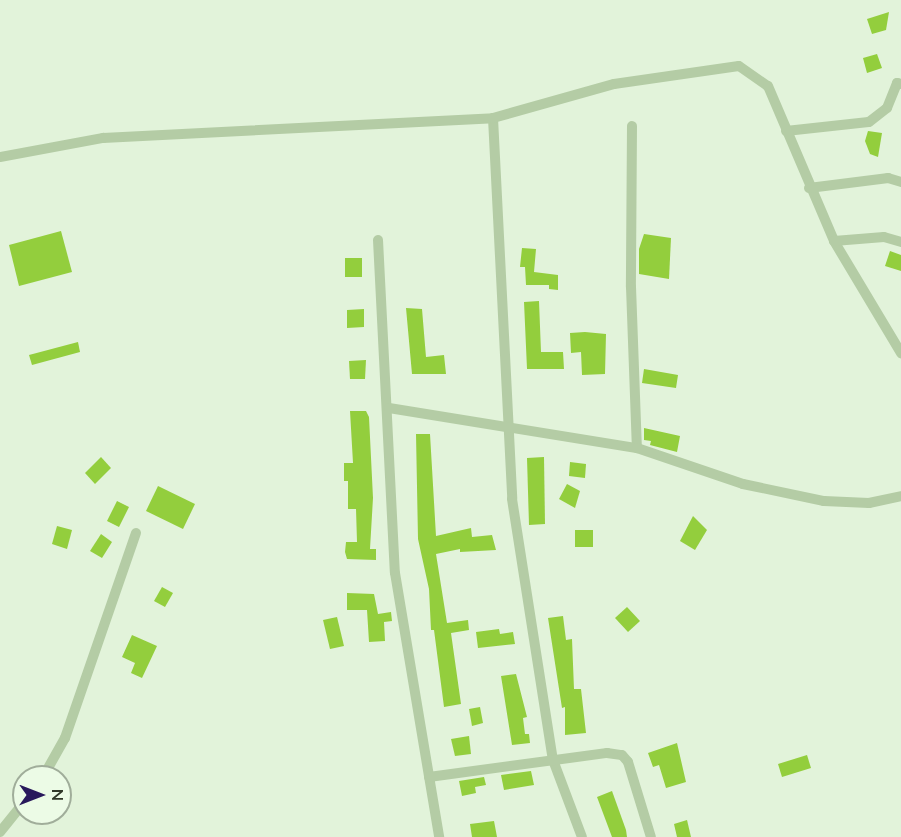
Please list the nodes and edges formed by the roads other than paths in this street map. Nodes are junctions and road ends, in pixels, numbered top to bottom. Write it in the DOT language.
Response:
graph roads {
  1 [pos="901,84"];
  2 [pos="493,118"];
  3 [pos="632,126"];
  4 [pos="786,131"];
  5 [pos="0,157"];
  6 [pos="901,182"];
  7 [pos="808,188"];
  8 [pos="378,240"];
  9 [pos="834,241"];
  10 [pos="901,242"];
  11 [pos="901,353"];
  12 [pos="389,408"];
  13 [pos="506,429"];
  14 [pos="637,448"];
  15 [pos="901,496"];
  16 [pos="136,533"];
  17 [pos="554,760"];
  18 [pos="50,765"];
  19 [pos="429,777"];
  20 [pos="12,817"];
  21 [pos="0,832"];
  22 [pos="439,837"];
  23 [pos="582,837"];
  24 [pos="651,837"];
  1 -- 4 [label="street"];
  2 -- 4 [label="street"];
  2 -- 5 [label="street"];
  2 -- 13 [label="street"];
  3 -- 14 [label="street"];
  4 -- 7 [label="street"];
  6 -- 7 [label="street"];
  7 -- 9 [label="street"];
  8 -- 12 [label="street"];
  9 -- 10 [label="street"];
  9 -- 11 [label="street"];
  12 -- 13 [label="street"];
  12 -- 19 [label="street"];
  13 -- 14 [label="street"];
  13 -- 17 [label="street"];
  14 -- 15 [label="street"];
  16 -- 18 [label="street"];
  17 -- 19 [label="street"];
  17 -- 23 [label="street"];
  17 -- 24 [label="street"];
  19 -- 22 [label="street"];
  20 -- 21 [label="street"];
}
